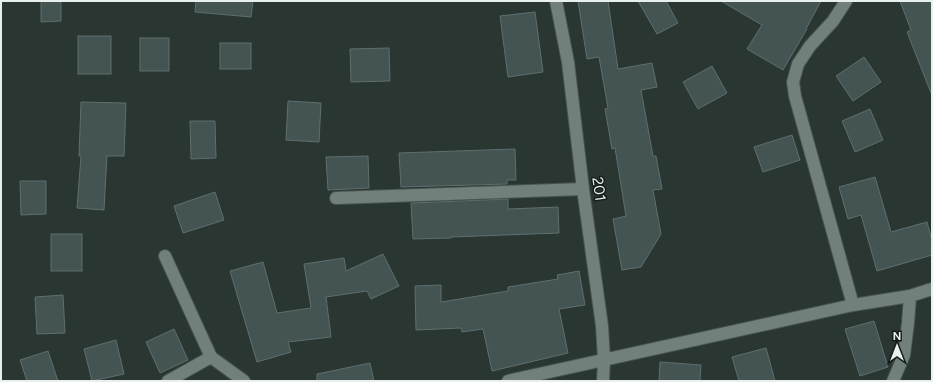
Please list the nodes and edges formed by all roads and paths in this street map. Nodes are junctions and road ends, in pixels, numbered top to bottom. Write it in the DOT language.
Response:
graph roads {
  1 [pos="556,1"];
  2 [pos="846,1"];
  3 [pos="583,189"];
  4 [pos="336,198"];
  5 [pos="165,256"];
  6 [pos="932,290"];
  7 [pos="910,296"];
  8 [pos="853,305"];
  9 [pos="211,357"];
  10 [pos="604,360"];
  11 [pos="168,381"];
  12 [pos="244,381"];
  13 [pos="508,381"];
  14 [pos="603,381"];
  15 [pos="893,381"];
  1 -- 3 [label="street, 201"];
  2 -- 8 [label="street"];
  3 -- 4 [label="street"];
  3 -- 10 [label="street, 201"];
  5 -- 9 [label="street"];
  6 -- 7 [label="street"];
  7 -- 8 [label="street"];
  7 -- 15 [label="street"];
  8 -- 10 [label="street"];
  9 -- 11 [label="street"];
  9 -- 12 [label="street"];
  10 -- 13 [label="street"];
  10 -- 14 [label="street, 201"];
}
